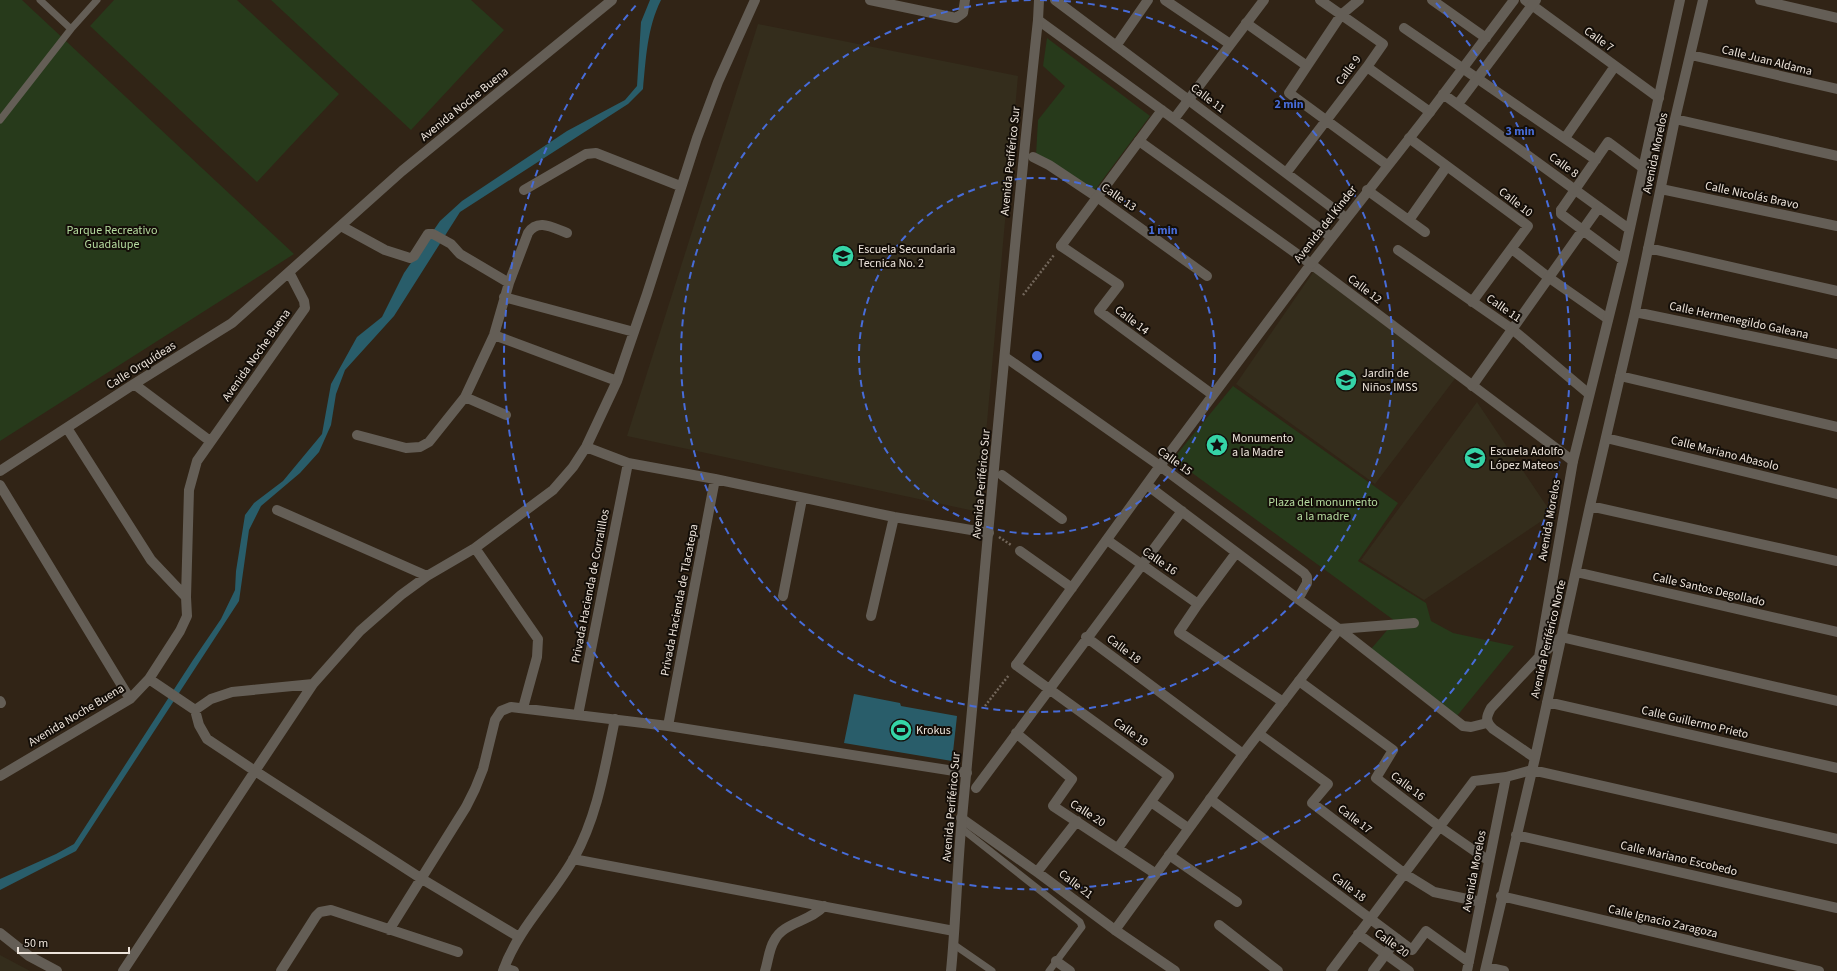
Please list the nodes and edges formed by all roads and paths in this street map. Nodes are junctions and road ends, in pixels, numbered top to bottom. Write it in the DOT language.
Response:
graph roads {
  1 [pos="40,0"];
  2 [pos="97,0"];
  3 [pos="612,0"];
  4 [pos="755,0"];
  5 [pos="870,0"];
  6 [pos="965,0"];
  7 [pos="1038,0"];
  8 [pos="1055,0"];
  9 [pos="1148,0"];
  10 [pos="1165,0"];
  11 [pos="1264,0"];
  12 [pos="1320,0"];
  13 [pos="1359,0"];
  14 [pos="1432,0"];
  15 [pos="1514,0"];
  16 [pos="1680,0"];
  17 [pos="1704,0"];
  18 [pos="1760,0"];
  19 [pos="1531,2"];
  20 [pos="1340,15"];
  21 [pos="1837,18"];
  22 [pos="1038,20"];
  23 [pos="1246,23"];
  24 [pos="1404,28"];
  25 [pos="71,29"];
  26 [pos="1486,38"];
  27 [pos="1230,44"];
  28 [pos="1116,46"];
  29 [pos="1691,55"];
  30 [pos="1307,66"];
  31 [pos="1615,66"];
  32 [pos="1367,67"];
  33 [pos="1462,69"];
  34 [pos="1477,79"];
  35 [pos="1837,90"];
  36 [pos="1444,94"];
  37 [pos="1659,98"];
  38 [pos="1189,100"];
  39 [pos="1458,104"];
  40 [pos="1162,110"];
  41 [pos="1430,112"];
  42 [pos="1174,119"];
  43 [pos="1675,119"];
  44 [pos="0,120"];
  45 [pos="1325,121"];
  46 [pos="1409,138"];
  47 [pos="1565,138"];
  48 [pos="1139,141"];
  49 [pos="1837,156"];
  50 [pos="1033,157"];
  51 [pos="1596,160"];
  52 [pos="1387,165"];
  53 [pos="1448,166"];
  54 [pos="1643,168"];
  55 [pos="1286,173"];
  56 [pos="680,186"];
  57 [pos="1661,189"];
  58 [pos="524,190"];
  59 [pos="1367,190"];
  60 [pos="1575,190"];
  61 [pos="1097,197"];
  62 [pos="1599,207"];
  63 [pos="1346,218"];
  64 [pos="1410,220"];
  65 [pos="341,226"];
  66 [pos="1837,226"];
  67 [pos="1629,229"];
  68 [pos="1582,231"];
  69 [pos="1425,232"];
  70 [pos="567,233"];
  71 [pos="1331,237"];
  72 [pos="1061,246"];
  73 [pos="1512,248"];
  74 [pos="1648,248"];
  75 [pos="1398,250"];
  76 [pos="1623,260"];
  77 [pos="1310,264"];
  78 [pos="289,272"];
  79 [pos="1206,276"];
  80 [pos="1548,278"];
  81 [pos="509,283"];
  82 [pos="1837,291"];
  83 [pos="1022,296"];
  84 [pos="504,297"];
  85 [pos="1472,302"];
  86 [pos="1635,312"];
  87 [pos="1608,319"];
  88 [pos="1512,329"];
  89 [pos="634,332"];
  90 [pos="494,335"];
  91 [pos="1837,354"];
  92 [pos="1005,357"];
  93 [pos="1620,376"];
  94 [pos="617,381"];
  95 [pos="134,384"];
  96 [pos="1472,386"];
  97 [pos="1589,394"];
  98 [pos="1213,395"];
  99 [pos="465,396"];
  100 [pos="506,415"];
  101 [pos="1837,427"];
  102 [pos="67,428"];
  103 [pos="357,435"];
  104 [pos="1606,438"];
  105 [pos="210,442"];
  106 [pos="586,447"];
  107 [pos="1573,461"];
  108 [pos="628,463"];
  109 [pos="1160,466"];
  110 [pos="0,472"];
  111 [pos="1002,475"];
  112 [pos="715,479"];
  113 [pos="0,485"];
  114 [pos="1147,485"];
  115 [pos="1837,494"];
  116 [pos="802,499"];
  117 [pos="1590,506"];
  118 [pos="277,510"];
  119 [pos="1182,511"];
  120 [pos="894,517"];
  121 [pos="1062,519"];
  122 [pos="989,533"];
  123 [pos="1107,540"];
  124 [pos="475,548"];
  125 [pos="1020,551"];
  126 [pos="1236,553"];
  127 [pos="1837,561"];
  128 [pos="1142,564"];
  129 [pos="1576,572"];
  130 [pos="427,576"];
  131 [pos="1072,588"];
  132 [pos="783,596"];
  133 [pos="186,597"];
  134 [pos="1298,599"];
  135 [pos="1198,604"];
  136 [pos="871,616"];
  137 [pos="1414,623"];
  138 [pos="1339,629"];
  139 [pos="1837,632"];
  140 [pos="1086,637"];
  141 [pos="1561,637"];
  142 [pos="1539,657"];
  143 [pos="1016,665"];
  144 [pos="149,679"];
  145 [pos="1299,680"];
  146 [pos="313,684"];
  147 [pos="1050,688"];
  148 [pos="130,699"];
  149 [pos="1837,701"];
  150 [pos="1283,702"];
  151 [pos="1547,702"];
  152 [pos="523,708"];
  153 [pos="984,708"];
  154 [pos="196,710"];
  155 [pos="578,715"];
  156 [pos="615,719"];
  157 [pos="1487,723"];
  158 [pos="668,726"];
  159 [pos="1016,733"];
  160 [pos="1259,734"];
  161 [pos="1243,754"];
  162 [pos="1535,758"];
  163 [pos="1837,768"];
  164 [pos="1532,770"];
  165 [pos="256,771"];
  166 [pos="967,773"];
  167 [pos="0,776"];
  168 [pos="1506,777"];
  169 [pos="976,788"];
  170 [pos="1210,799"];
  171 [pos="1151,802"];
  172 [pos="1077,821"];
  173 [pos="961,823"];
  174 [pos="1440,826"];
  175 [pos="1188,828"];
  176 [pos="1516,835"];
  177 [pos="1837,839"];
  178 [pos="1118,848"];
  179 [pos="1169,855"];
  180 [pos="573,859"];
  181 [pos="1489,861"];
  182 [pos="1037,872"];
  183 [pos="1156,874"];
  184 [pos="1405,874"];
  185 [pos="422,879"];
  186 [pos="1501,896"];
  187 [pos="1237,902"];
  188 [pos="1481,902"];
  189 [pos="824,906"];
  190 [pos="1837,908"];
  191 [pos="1370,919"];
  192 [pos="1219,924"];
  193 [pos="389,930"];
  194 [pos="1115,930"];
  195 [pos="954,931"];
  196 [pos="0,933"];
  197 [pos="1358,934"];
  198 [pos="520,936"];
  199 [pos="1397,939"];
  200 [pos="954,944"];
  201 [pos="458,952"];
  202 [pos="1386,954"];
  203 [pos="1056,961"];
  204 [pos="1468,967"];
  205 [pos="1485,969"];
  206 [pos="507,970"];
  207 [pos="1172,970"];
  208 [pos="57,971"];
  209 [pos="123,971"];
  210 [pos="281,971"];
  211 [pos="765,971"];
  212 [pos="951,971"];
  213 [pos="992,971"];
  214 [pos="1049,971"];
  215 [pos="1070,971"];
  216 [pos="1278,971"];
  217 [pos="1331,971"];
  218 [pos="1373,971"];
  219 [pos="1409,971"];
  220 [pos="1504,971"];
  221 [pos="1819,971"];
  1 -- 25 [label="lane"];
  2 -- 25 [label="lane"];
  3 -- 65 [label="street, Avenida Noche Buena"];
  4 -- 56 [label="street"];
  5 -- 6 [label="street"];
  7 -- 22 [label="street, Avenida Periférico Sur"];
  8 -- 28 [label="street, Calle 11"];
  9 -- 28 [label="street"];
  10 -- 27 [label="street"];
  11 -- 23 [label="street"];
  12 -- 20 [label="street, Calle 9"];
  13 -- 20 [label="street"];
  14 -- 26 [label="street"];
  15 -- 26 [label="street, Avenida del Kinder"];
  16 -- 37 [label="street, Avenida Morelos"];
  17 -- 29 [label="street, Avenida Morelos"];
  18 -- 21 [label="street"];
  19 -- 31 [label="street, Calle 7"];
  19 -- 34 [label="street"];
  20 -- 30 [label="street"];
  20 -- 32 [label="street, Calle 9"];
  22 -- 40 [label="street"];
  22 -- 92 [label="street, Avenida Periférico Sur"];
  23 -- 27 [label="street"];
  23 -- 30 [label="street"];
  24 -- 33 [label="street"];
  25 -- 44 [label="lane"];
  26 -- 33 [label="street, Avenida del Kinder"];
  27 -- 38 [label="street"];
  28 -- 38 [label="street, Calle 11"];
  29 -- 35 [label="street, Calle Juan Aldama"];
  29 -- 43 [label="street, Avenida Morelos"];
  30 -- 45 [label="street"];
  31 -- 37 [label="street, Calle 7"];
  31 -- 47 [label="street"];
  32 -- 41 [label="street"];
  32 -- 45 [label="street, Calle 9"];
  33 -- 34 [label="street"];
  33 -- 36 [label="street, Avenida del Kinder"];
  34 -- 39 [label="street"];
  34 -- 47 [label="street"];
  36 -- 39 [label="street, Calle 8"];
  36 -- 41 [label="street, Avenida del Kinder"];
  37 -- 54 [label="street, Avenida Morelos"];
  38 -- 42 [label="street"];
  38 -- 55 [label="street, Calle 11"];
  39 -- 60 [label="street, Calle 8"];
  40 -- 42 [label="street"];
  40 -- 48 [label="street"];
  41 -- 46 [label="street, Avenida del Kinder"];
  42 -- 71 [label="street"];
  43 -- 49 [label="street"];
  43 -- 57 [label="street, Avenida Morelos"];
  45 -- 52 [label="street"];
  45 -- 55 [label="street, Calle 9"];
  46 -- 52 [label="street, Avenida del Kinder"];
  46 -- 53 [label="street, Calle 10"];
  47 -- 51 [label="street"];
  48 -- 61 [label="street"];
  48 -- 77 [label="street, Calle 12"];
  50 -- 61 [label="street, Calle 13"];
  51 -- 54 [label="street"];
  51 -- 60 [label="street"];
  52 -- 59 [label="street, Avenida del Kinder"];
  53 -- 64 [label="street"];
  53 -- 73 [label="street, Calle 10"];
  54 -- 67 [label="street, Avenida Morelos"];
  55 -- 63 [label="street, Calle 11"];
  56 -- 58 [label="street"];
  56 -- 89 [label="street"];
  57 -- 66 [label="street, Calle Nicolás Bravo"];
  57 -- 74 [label="street, Avenida Morelos"];
  59 -- 63 [label="street, Avenida del Kinder"];
  59 -- 64 [label="street"];
  60 -- 62 [label="street, Calle 8"];
  60 -- 68 [label="street"];
  61 -- 72 [label="street"];
  61 -- 79 [label="street, Calle 13"];
  62 -- 67 [label="street, Calle 8"];
  62 -- 68 [label="street"];
  63 -- 71 [label="street, Avenida del Kinder"];
  64 -- 69 [label="street"];
  65 -- 78 [label="street, Avenida Noche Buena"];
  65 -- 81 [label="street"];
  67 -- 76 [label="street, Avenida Morelos"];
  68 -- 76 [label="street"];
  68 -- 80 [label="street"];
  70 -- 81 [label="street"];
  71 -- 77 [label="street, Avenida del Kinder"];
  72 -- 83 [label="path"];
  72 -- 98 [label="street, Calle 14"];
  73 -- 80 [label="street"];
  73 -- 85 [label="street"];
  74 -- 82 [label="street"];
  74 -- 86 [label="street, Avenida Morelos"];
  75 -- 85 [label="street, Calle 11"];
  76 -- 87 [label="street, Avenida Morelos"];
  77 -- 96 [label="street, Calle 12"];
  77 -- 98 [label="street, Avenida del Kinder"];
  78 -- 95 [label="street, Calle Orquídeas"];
  78 -- 105 [label="street, Avenida Noche Buena"];
  80 -- 87 [label="street"];
  80 -- 88 [label="street"];
  81 -- 84 [label="street"];
  84 -- 89 [label="street"];
  84 -- 90 [label="street"];
  85 -- 88 [label="street, Calle 11"];
  86 -- 91 [label="street, Calle Hermenegildo Galeana"];
  86 -- 93 [label="street, Avenida Periférico Norte"];
  87 -- 97 [label="street, Avenida Morelos"];
  88 -- 96 [label="street"];
  88 -- 97 [label="street, Calle 11"];
  89 -- 94 [label="street"];
  90 -- 94 [label="street"];
  90 -- 99 [label="street"];
  92 -- 109 [label="street, Calle 15"];
  92 -- 122 [label="street, Avenida Periférico Sur"];
  93 -- 101 [label="street"];
  93 -- 104 [label="street, Avenida Periférico Norte"];
  94 -- 106 [label="street"];
  95 -- 102 [label="street, Calle Orquídeas"];
  95 -- 105 [label="street"];
  96 -- 107 [label="street, Calle 12"];
  97 -- 107 [label="street, Avenida Morelos"];
  98 -- 109 [label="street, Avenida del Kinder"];
  99 -- 100 [label="street"];
  99 -- 103 [label="street"];
  102 -- 110 [label="street, Calle Orquídeas"];
  102 -- 133 [label="street"];
  104 -- 115 [label="street, Calle Mariano Abasolo"];
  104 -- 117 [label="street, Avenida Periférico Norte"];
  105 -- 133 [label="street, Avenida Noche Buena"];
  106 -- 108 [label="street"];
  106 -- 124 [label="street"];
  107 -- 142 [label="street, Avenida Morelos"];
  108 -- 112 [label="street"];
  108 -- 155 [label="street, Privada Hacienda de Corralillos"];
  109 -- 114 [label="street, Avenida del Kinder"];
  109 -- 134 [label="street, Calle 15"];
  111 -- 121 [label="street"];
  112 -- 116 [label="street"];
  112 -- 158 [label="street, Privada Hacienda de Tlacatepa"];
  113 -- 148 [label="street"];
  114 -- 119 [label="street"];
  114 -- 123 [label="street, Avenida del Kinder"];
  116 -- 120 [label="street"];
  116 -- 132 [label="street"];
  117 -- 127 [label="street"];
  117 -- 129 [label="street, Avenida Periférico Norte"];
  118 -- 130 [label="street"];
  119 -- 126 [label="street"];
  119 -- 128 [label="street"];
  120 -- 122 [label="street"];
  120 -- 136 [label="street"];
  122 -- 125 [label="path"];
  122 -- 166 [label="street, Avenida Periférico Sur"];
  123 -- 128 [label="street, Calle 16"];
  123 -- 131 [label="street, Avenida del Kinder"];
  124 -- 130 [label="street"];
  124 -- 152 [label="street"];
  125 -- 131 [label="street"];
  126 -- 134 [label="street"];
  126 -- 135 [label="street"];
  128 -- 135 [label="street, Calle 16"];
  128 -- 140 [label="street"];
  129 -- 139 [label="street, Calle Santos Degollado"];
  129 -- 141 [label="street, Avenida Periférico Norte"];
  130 -- 146 [label="street"];
  131 -- 143 [label="street, Avenida del Kinder"];
  133 -- 144 [label="street, Avenida Noche Buena"];
  134 -- 138 [label="street"];
  135 -- 150 [label="street"];
  137 -- 138 [label="street"];
  138 -- 145 [label="street"];
  138 -- 157 [label="street"];
  140 -- 147 [label="street"];
  140 -- 161 [label="street, Calle 18"];
  141 -- 142 [label="street"];
  141 -- 149 [label="street"];
  141 -- 151 [label="street, Avenida Periférico Norte"];
  142 -- 157 [label="street"];
  143 -- 147 [label="street, Calle 19"];
  143 -- 153 [label="path"];
  144 -- 148 [label="street, Avenida Noche Buena"];
  144 -- 154 [label="street"];
  145 -- 150 [label="street"];
  145 -- 174 [label="street, Calle 16"];
  146 -- 154 [label="street"];
  146 -- 165 [label="street"];
  147 -- 159 [label="street"];
  147 -- 171 [label="street, Calle 19"];
  148 -- 167 [label="street, Avenida Noche Buena"];
  150 -- 160 [label="street"];
  151 -- 162 [label="street, Avenida Periférico Norte"];
  151 -- 163 [label="street, Calle Guillermo Prieto"];
  152 -- 155 [label="street"];
  152 -- 185 [label="street"];
  154 -- 165 [label="street"];
  155 -- 156 [label="street"];
  156 -- 158 [label="street"];
  156 -- 180 [label="street"];
  157 -- 162 [label="street"];
  158 -- 166 [label="street"];
  159 -- 169 [label="street"];
  159 -- 172 [label="street, Calle 20"];
  160 -- 161 [label="street"];
  160 -- 184 [label="street, Calle 17"];
  161 -- 170 [label="street"];
  162 -- 164 [label="street, Avenida Periférico Norte"];
  164 -- 168 [label="street"];
  164 -- 176 [label="street, Avenida Periférico Norte"];
  164 -- 177 [label="street"];
  165 -- 185 [label="street"];
  165 -- 209 [label="street"];
  166 -- 173 [label="street, Avenida Periférico Sur"];
  168 -- 174 [label="street"];
  168 -- 181 [label="street, Avenida Morelos"];
  170 -- 175 [label="street"];
  170 -- 191 [label="street, Calle 18"];
  171 -- 175 [label="street"];
  171 -- 178 [label="street"];
  172 -- 178 [label="street, Calle 20"];
  172 -- 182 [label="street"];
  173 -- 182 [label="street, Calle 21"];
  173 -- 195 [label="street, Avenida Periférico Sur"];
  173 -- 203 [label="lane"];
  174 -- 181 [label="street, Calle 16"];
  174 -- 184 [label="street"];
  175 -- 179 [label="street"];
  176 -- 186 [label="street, Avenida Periférico Norte"];
  176 -- 190 [label="street, Calle Mariano Escobedo"];
  178 -- 183 [label="street, Calle 20"];
  179 -- 183 [label="street"];
  179 -- 187 [label="street"];
  180 -- 189 [label="street"];
  180 -- 198 [label="street"];
  181 -- 188 [label="street, Avenida Morelos"];
  182 -- 194 [label="street, Calle 21"];
  183 -- 194 [label="street"];
  184 -- 188 [label="street, Calle 17"];
  184 -- 191 [label="street"];
  185 -- 193 [label="street"];
  185 -- 198 [label="street"];
  186 -- 205 [label="street, Avenida Periférico Norte"];
  186 -- 221 [label="street, Calle Ignacio Zaragoza"];
  188 -- 204 [label="street, Avenida Morelos"];
  189 -- 195 [label="street"];
  189 -- 211 [label="street"];
  191 -- 197 [label="street"];
  191 -- 199 [label="street, Calle 18"];
  192 -- 216 [label="street"];
  193 -- 201 [label="street"];
  193 -- 210 [label="street"];
  194 -- 207 [label="street, Calle 21"];
  195 -- 200 [label="street, Avenida Periférico Sur"];
  196 -- 208 [label="street"];
  197 -- 202 [label="street, Calle 20"];
  197 -- 217 [label="street, Calle 20"];
  198 -- 206 [label="street"];
  199 -- 202 [label="street"];
  199 -- 204 [label="street, Calle 18"];
  200 -- 212 [label="street, Avenida Periférico Sur"];
  200 -- 213 [label="lane"];
  202 -- 218 [label="street"];
  202 -- 219 [label="street, Calle 20"];
  203 -- 214 [label="lane"];
  203 -- 215 [label="street"];
  205 -- 220 [label="street"];
}
